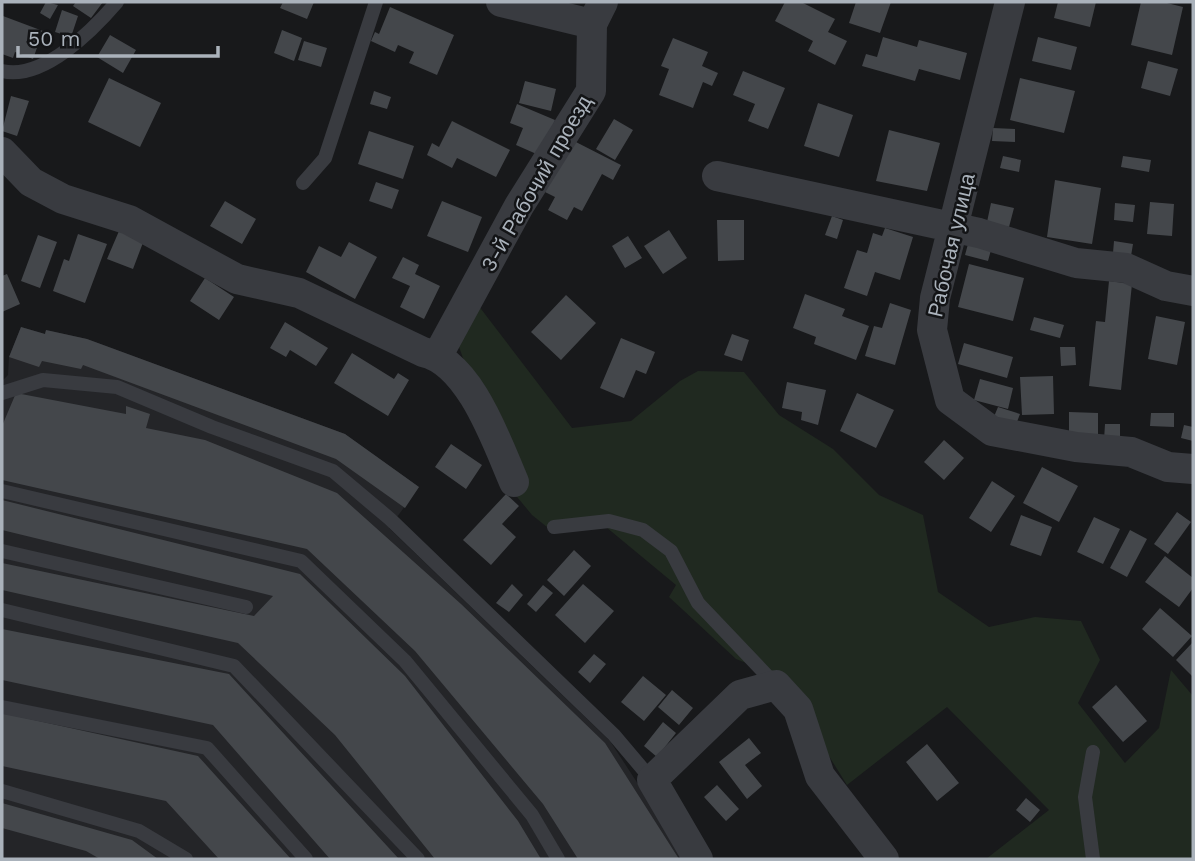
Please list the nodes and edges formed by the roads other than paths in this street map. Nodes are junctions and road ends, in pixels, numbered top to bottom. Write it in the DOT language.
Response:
graph roads {
  1 [pos="117,2"];
  2 [pos="376,2"];
  3 [pos="501,2"];
  4 [pos="1010,2"];
  5 [pos="598,13"];
  6 [pos="2,71"];
  7 [pos="6,156"];
  8 [pos="717,176"];
  9 [pos="303,183"];
  10 [pos="955,228"];
  11 [pos="1193,291"];
  12 [pos="438,355"];
  13 [pos="2,393"];
  14 [pos="1193,469"];
  15 [pos="514,482"];
  16 [pos="2,491"];
  17 [pos="554,527"];
  18 [pos="2,551"];
  19 [pos="246,607"];
  20 [pos="2,610"];
  21 [pos="776,685"];
  22 [pos="2,706"];
  23 [pos="1093,752"];
  24 [pos="652,780"];
  25 [pos="2,790"];
  26 [pos="186,859"];
  27 [pos="306,859"];
  28 [pos="418,859"];
  29 [pos="558,859"];
  30 [pos="698,859"];
  31 [pos="884,859"];
  32 [pos="1093,859"];
  1 -- 6 [label="lane"];
  2 -- 9 [label="lane"];
  3 -- 5 [label="street"];
  4 -- 10 [label="street, Рабочая улица"];
  5 -- 12 [label="street, 3-й Рабочий проезд"];
  7 -- 12 [label="street"];
  8 -- 10 [label="street"];
  10 -- 11 [label="street"];
  10 -- 14 [label="street, Рабочая улица"];
  12 -- 15 [label="street"];
  13 -- 24 [label="lane"];
  16 -- 29 [label="lane"];
  17 -- 21 [label="lane"];
  18 -- 19 [label="lane"];
  20 -- 28 [label="lane"];
  21 -- 24 [label="street"];
  21 -- 31 [label="street"];
  22 -- 27 [label="lane"];
  23 -- 32 [label="lane"];
  24 -- 30 [label="street"];
  25 -- 26 [label="lane"];
}
